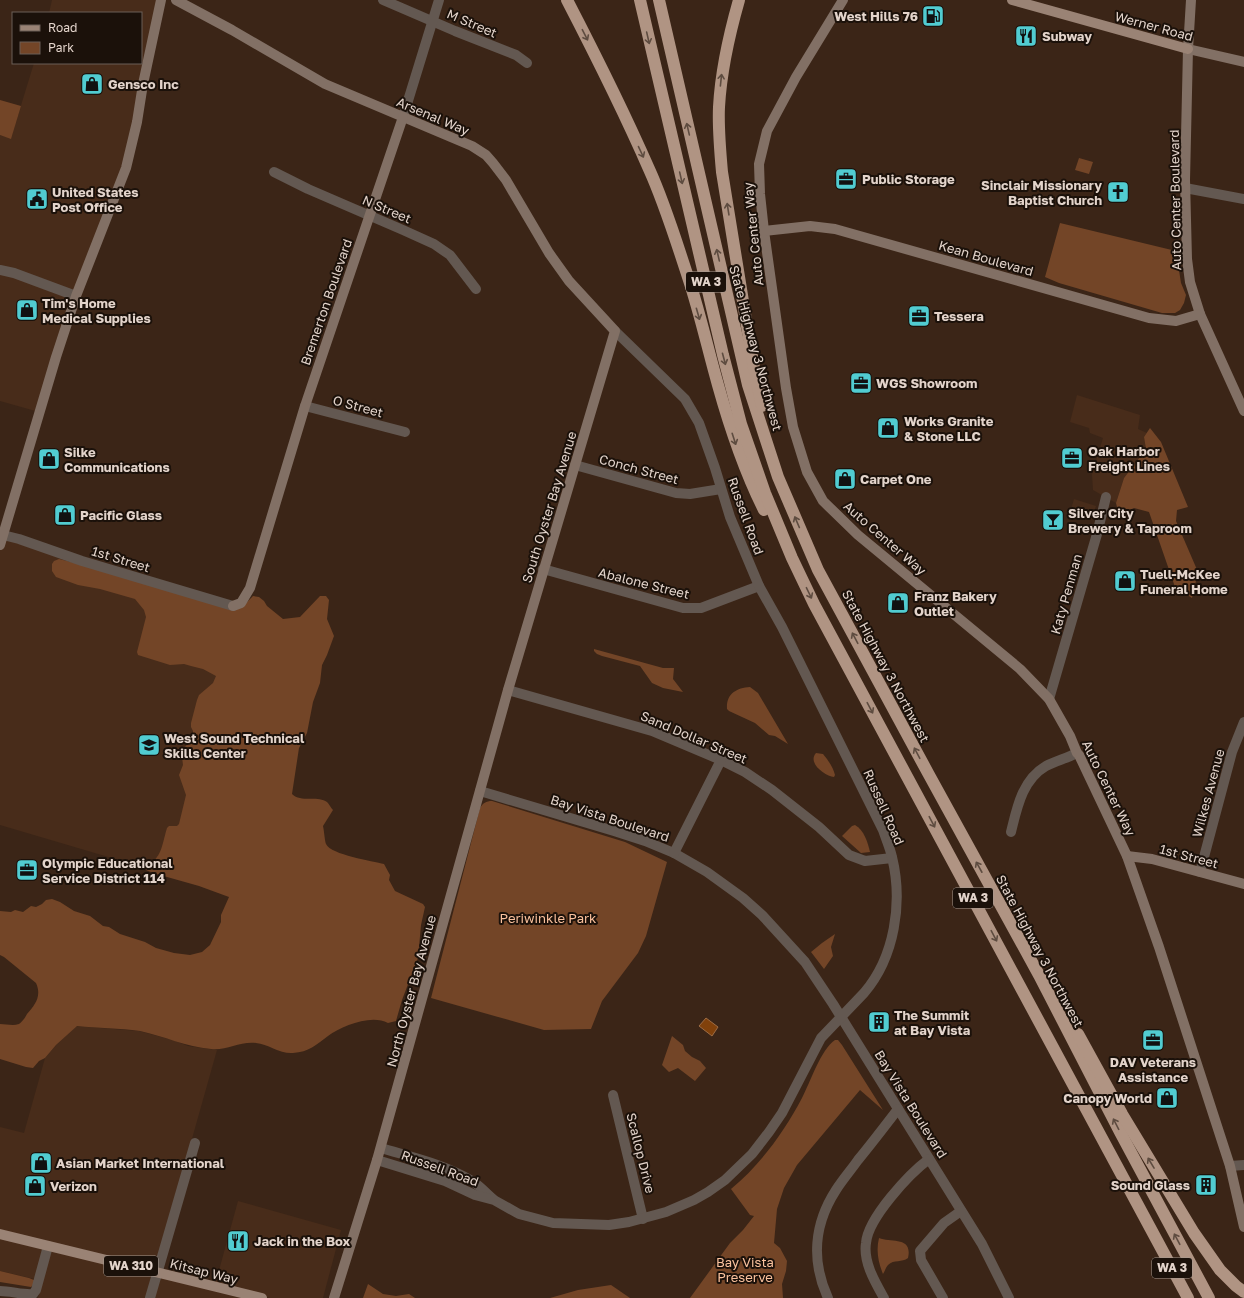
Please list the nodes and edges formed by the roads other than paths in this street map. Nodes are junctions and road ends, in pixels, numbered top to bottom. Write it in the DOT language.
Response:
graph roads {
  1 [pos="161,0"];
  2 [pos="176,0"];
  3 [pos="383,0"];
  4 [pos="439,0"];
  5 [pos="567,0"];
  6 [pos="640,0"];
  7 [pos="658,0"];
  8 [pos="738,0"];
  9 [pos="843,0"];
  10 [pos="1012,0"];
  11 [pos="1190,0"];
  12 [pos="433,21"];
  13 [pos="1188,49"];
  14 [pos="1244,62"];
  15 [pos="527,63"];
  16 [pos="402,116"];
  17 [pos="274,172"];
  18 [pos="1185,188"];
  19 [pos="1244,199"];
  20 [pos="369,215"];
  21 [pos="764,231"];
  22 [pos="0,270"];
  23 [pos="476,289"];
  24 [pos="76,296"];
  25 [pos="1200,314"];
  26 [pos="615,331"];
  27 [pos="305,406"];
  28 [pos="1244,411"];
  29 [pos="404,432"];
  30 [pos="575,465"];
  31 [pos="721,489"];
  32 [pos="1106,497"];
  33 [pos="791,507"];
  34 [pos="3,535"];
  35 [pos="0,545"];
  36 [pos="792,558"];
  37 [pos="543,569"];
  38 [pos="759,586"];
  39 [pos="233,606"];
  40 [pos="508,690"];
  41 [pos="1049,698"];
  42 [pos="1244,722"];
  43 [pos="1077,753"];
  44 [pos="721,760"];
  45 [pos="480,792"];
  46 [pos="1011,832"];
  47 [pos="674,853"];
  48 [pos="1128,856"];
  49 [pos="892,858"];
  50 [pos="1200,872"];
  51 [pos="1244,884"];
  52 [pos="1039,975"];
  53 [pos="841,1017"];
  54 [pos="613,1094"];
  55 [pos="898,1109"];
  56 [pos="195,1143"];
  57 [pos="381,1148"];
  58 [pos="929,1159"];
  59 [pos="378,1160"];
  60 [pos="1244,1165"];
  61 [pos="1230,1166"];
  62 [pos="494,1200"];
  63 [pos="962,1211"];
  64 [pos="643,1219"];
  65 [pos="1244,1227"];
  66 [pos="0,1234"];
  67 [pos="1156,1237"];
  68 [pos="48,1246"];
  69 [pos="158,1273"];
  70 [pos="0,1291"];
  71 [pos="1244,1292"];
  72 [pos="150,1298"];
  73 [pos="262,1298"];
  74 [pos="334,1298"];
  75 [pos="828,1298"];
  76 [pos="884,1298"];
  77 [pos="943,1298"];
  78 [pos="1009,1298"];
  79 [pos="1182,1298"];
  80 [pos="1188,1298"];
  81 [pos="1209,1298"];
  1 -- 24 [label="street"];
  2 -- 16 [label="street, Arsenal Way"];
  3 -- 12 [label="street, M Street"];
  4 -- 12 [label="street, Bremerton Boulevard"];
  5 -- 36 [label="highway, one-way"];
  6 -- 36 [label="highway, WA 3, one-way"];
  33 -- 7 [label="highway, State Highway 3 Northwest / WA 3, one-way"];
  33 -- 8 [label="highway, one-way"];
  9 -- 21 [label="street, Auto Center Way"];
  10 -- 13 [label="main road, Werner Road"];
  11 -- 13 [label="street, Auto Center Boulevard"];
  12 -- 15 [label="street, M Street"];
  12 -- 16 [label="street, Bremerton Boulevard"];
  13 -- 14 [label="street, Werner Road"];
  13 -- 18 [label="street, Auto Center Boulevard"];
  16 -- 20 [label="street, Bremerton Boulevard"];
  16 -- 26 [label="street, Arsenal Way"];
  17 -- 20 [label="street, N Street"];
  18 -- 19 [label="street"];
  18 -- 25 [label="street, Auto Center Boulevard"];
  20 -- 23 [label="street, N Street"];
  20 -- 27 [label="street, Bremerton Boulevard"];
  21 -- 25 [label="street, Kean Boulevard"];
  21 -- 41 [label="street, Auto Center Way"];
  22 -- 24 [label="street"];
  24 -- 34 [label="street"];
  25 -- 28 [label="street, Auto Center Boulevard"];
  26 -- 30 [label="street, South Oyster Bay Avenue"];
  26 -- 31 [label="street, Russell Road"];
  27 -- 29 [label="street, O Street"];
  27 -- 39 [label="street, Bremerton Boulevard"];
  30 -- 31 [label="street, Conch Street"];
  30 -- 37 [label="street, South Oyster Bay Avenue"];
  31 -- 38 [label="street, Russell Road"];
  32 -- 41 [label="street, Katy Penman"];
  52 -- 33 [label="highway, State Highway 3 Northwest / WA 3, one-way"];
  34 -- 35 [label="street"];
  34 -- 39 [label="street, 1st Street"];
  36 -- 67 [label="highway, WA 3, one-way"];
  37 -- 38 [label="street, Abalone Street"];
  37 -- 40 [label="street, South Oyster Bay Avenue"];
  38 -- 49 [label="street, Russell Road"];
  40 -- 44 [label="street, Sand Dollar Street"];
  40 -- 45 [label="street, North Oyster Bay Avenue"];
  41 -- 43 [label="street, Auto Center Way"];
  42 -- 50 [label="street, Wilkes Avenue"];
  43 -- 46 [label="street"];
  43 -- 48 [label="street, Auto Center Way"];
  44 -- 47 [label="street"];
  44 -- 49 [label="street, Sand Dollar Street"];
  45 -- 47 [label="street, Bay Vista Boulevard"];
  45 -- 57 [label="street, North Oyster Bay Avenue"];
  47 -- 53 [label="street, Bay Vista Boulevard"];
  48 -- 50 [label="street, 1st Street"];
  48 -- 61 [label="street, Auto Center Way"];
  49 -- 53 [label="street, Russell Road"];
  50 -- 51 [label="street, 1st Street"];
  71 -- 52 [label="highway, one-way"];
  81 -- 52 [label="highway, State Highway 3 Northwest / WA 3, one-way"];
  53 -- 55 [label="street, Bay Vista Boulevard"];
  53 -- 64 [label="street, Russell Road"];
  54 -- 64 [label="street, Scallop Drive"];
  55 -- 58 [label="street, Bay Vista Boulevard"];
  55 -- 75 [label="street"];
  56 -- 69 [label="street"];
  57 -- 59 [label="street, North Oyster Bay Avenue"];
  57 -- 62 [label="street, Russell Road"];
  58 -- 63 [label="street, Bay Vista Boulevard"];
  58 -- 76 [label="street"];
  59 -- 62 [label="street, Russell Road"];
  59 -- 74 [label="street, North Oyster Bay Avenue"];
  60 -- 61 [label="street"];
  61 -- 65 [label="street, Auto Center Way"];
  62 -- 64 [label="street, Russell Road"];
  63 -- 77 [label="street"];
  63 -- 78 [label="street, Bay Vista Boulevard"];
  66 -- 68 [label="main road, Kitsap Way / WA 310"];
  67 -- 79 [label="highway"];
  67 -- 80 [label="highway, WA 3"];
  68 -- 69 [label="main road, Kitsap Way / WA 310"];
  68 -- 70 [label="street"];
  69 -- 72 [label="street"];
  69 -- 73 [label="main road, Kitsap Way / WA 310"];
}
